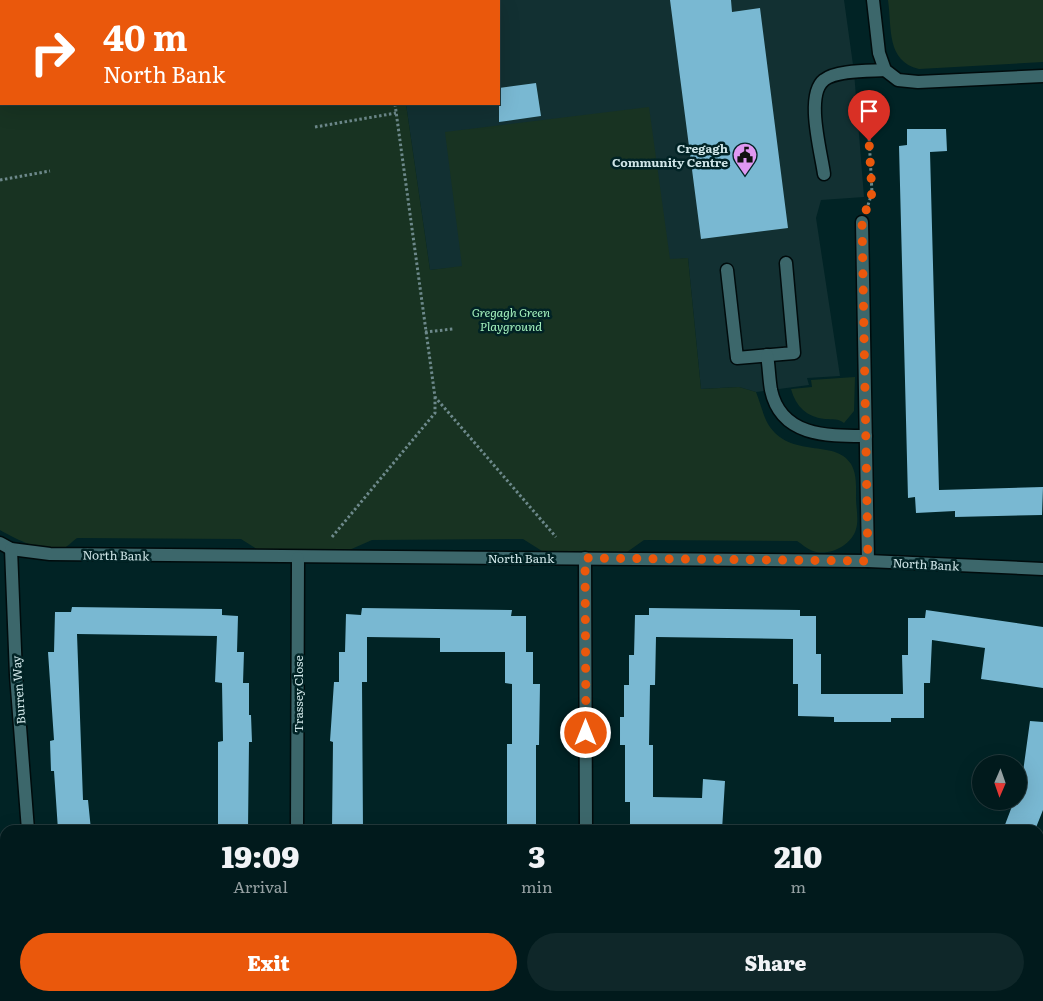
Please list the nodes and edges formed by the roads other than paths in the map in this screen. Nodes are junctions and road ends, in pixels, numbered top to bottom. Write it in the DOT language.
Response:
graph roads {
  1 [pos="872,0"];
  2 [pos="885,70"];
  3 [pos="1043,76"];
  4 [pos="824,174"];
  5 [pos="862,222"];
  6 [pos="786,263"];
  7 [pos="727,270"];
  8 [pos="767,355"];
  9 [pos="866,436"];
  10 [pos="6,546"];
  11 [pos="298,558"];
  12 [pos="585,558"];
  13 [pos="868,561"];
  14 [pos="1043,569"];
  15 [pos="28,825"];
  16 [pos="297,825"];
  17 [pos="586,825"];
  1 -- 2 [label="street"];
  2 -- 3 [label="street"];
  2 -- 4 [label="street"];
  5 -- 9 [label="street"];
  6 -- 8 [label="street"];
  7 -- 8 [label="street"];
  8 -- 9 [label="street"];
  9 -- 13 [label="street"];
  10 -- 11 [label="street, North Bank"];
  10 -- 15 [label="street, Burren Way"];
  11 -- 12 [label="street, North Bank"];
  11 -- 16 [label="street, Trassey Close"];
  12 -- 13 [label="street, North Bank"];
  12 -- 17 [label="street"];
  13 -- 14 [label="street, North Bank"];
}
